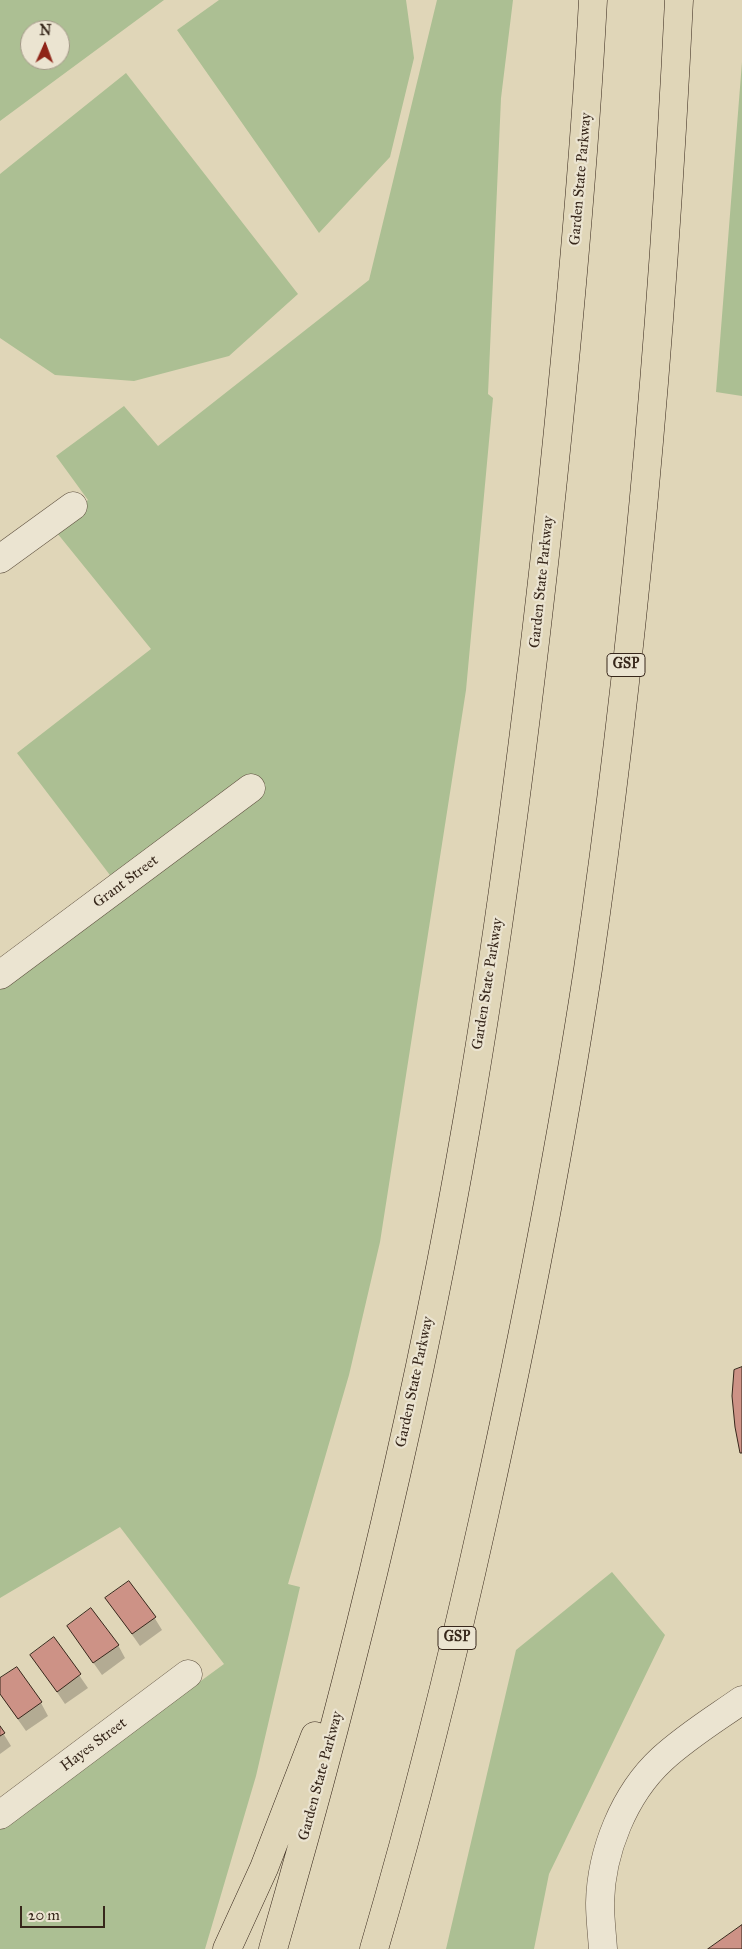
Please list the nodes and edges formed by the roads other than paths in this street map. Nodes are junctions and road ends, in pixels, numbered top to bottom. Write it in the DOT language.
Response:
graph roads {
  1 [pos="593,0"];
  2 [pos="679,0"];
  3 [pos="73,506"];
  4 [pos="0,559"];
  5 [pos="252,788"];
  6 [pos="0,975"];
  7 [pos="384,1525"];
  8 [pos="188,1674"];
  9 [pos="742,1700"];
  10 [pos="0,1815"];
  11 [pos="375,1945"];
  12 [pos="227,1949"];
  13 [pos="273,1949"];
  14 [pos="604,1949"];
  1 -- 7 [label="highway, Garden State Parkway"];
  2 -- 11 [label="highway, GSP"];
  3 -- 4 [label="street"];
  5 -- 6 [label="street, Grant Street"];
  7 -- 12 [label="highway"];
  7 -- 13 [label="highway, Garden State Parkway"];
  8 -- 10 [label="street, Hayes Street"];
  9 -- 14 [label="street"];
}
